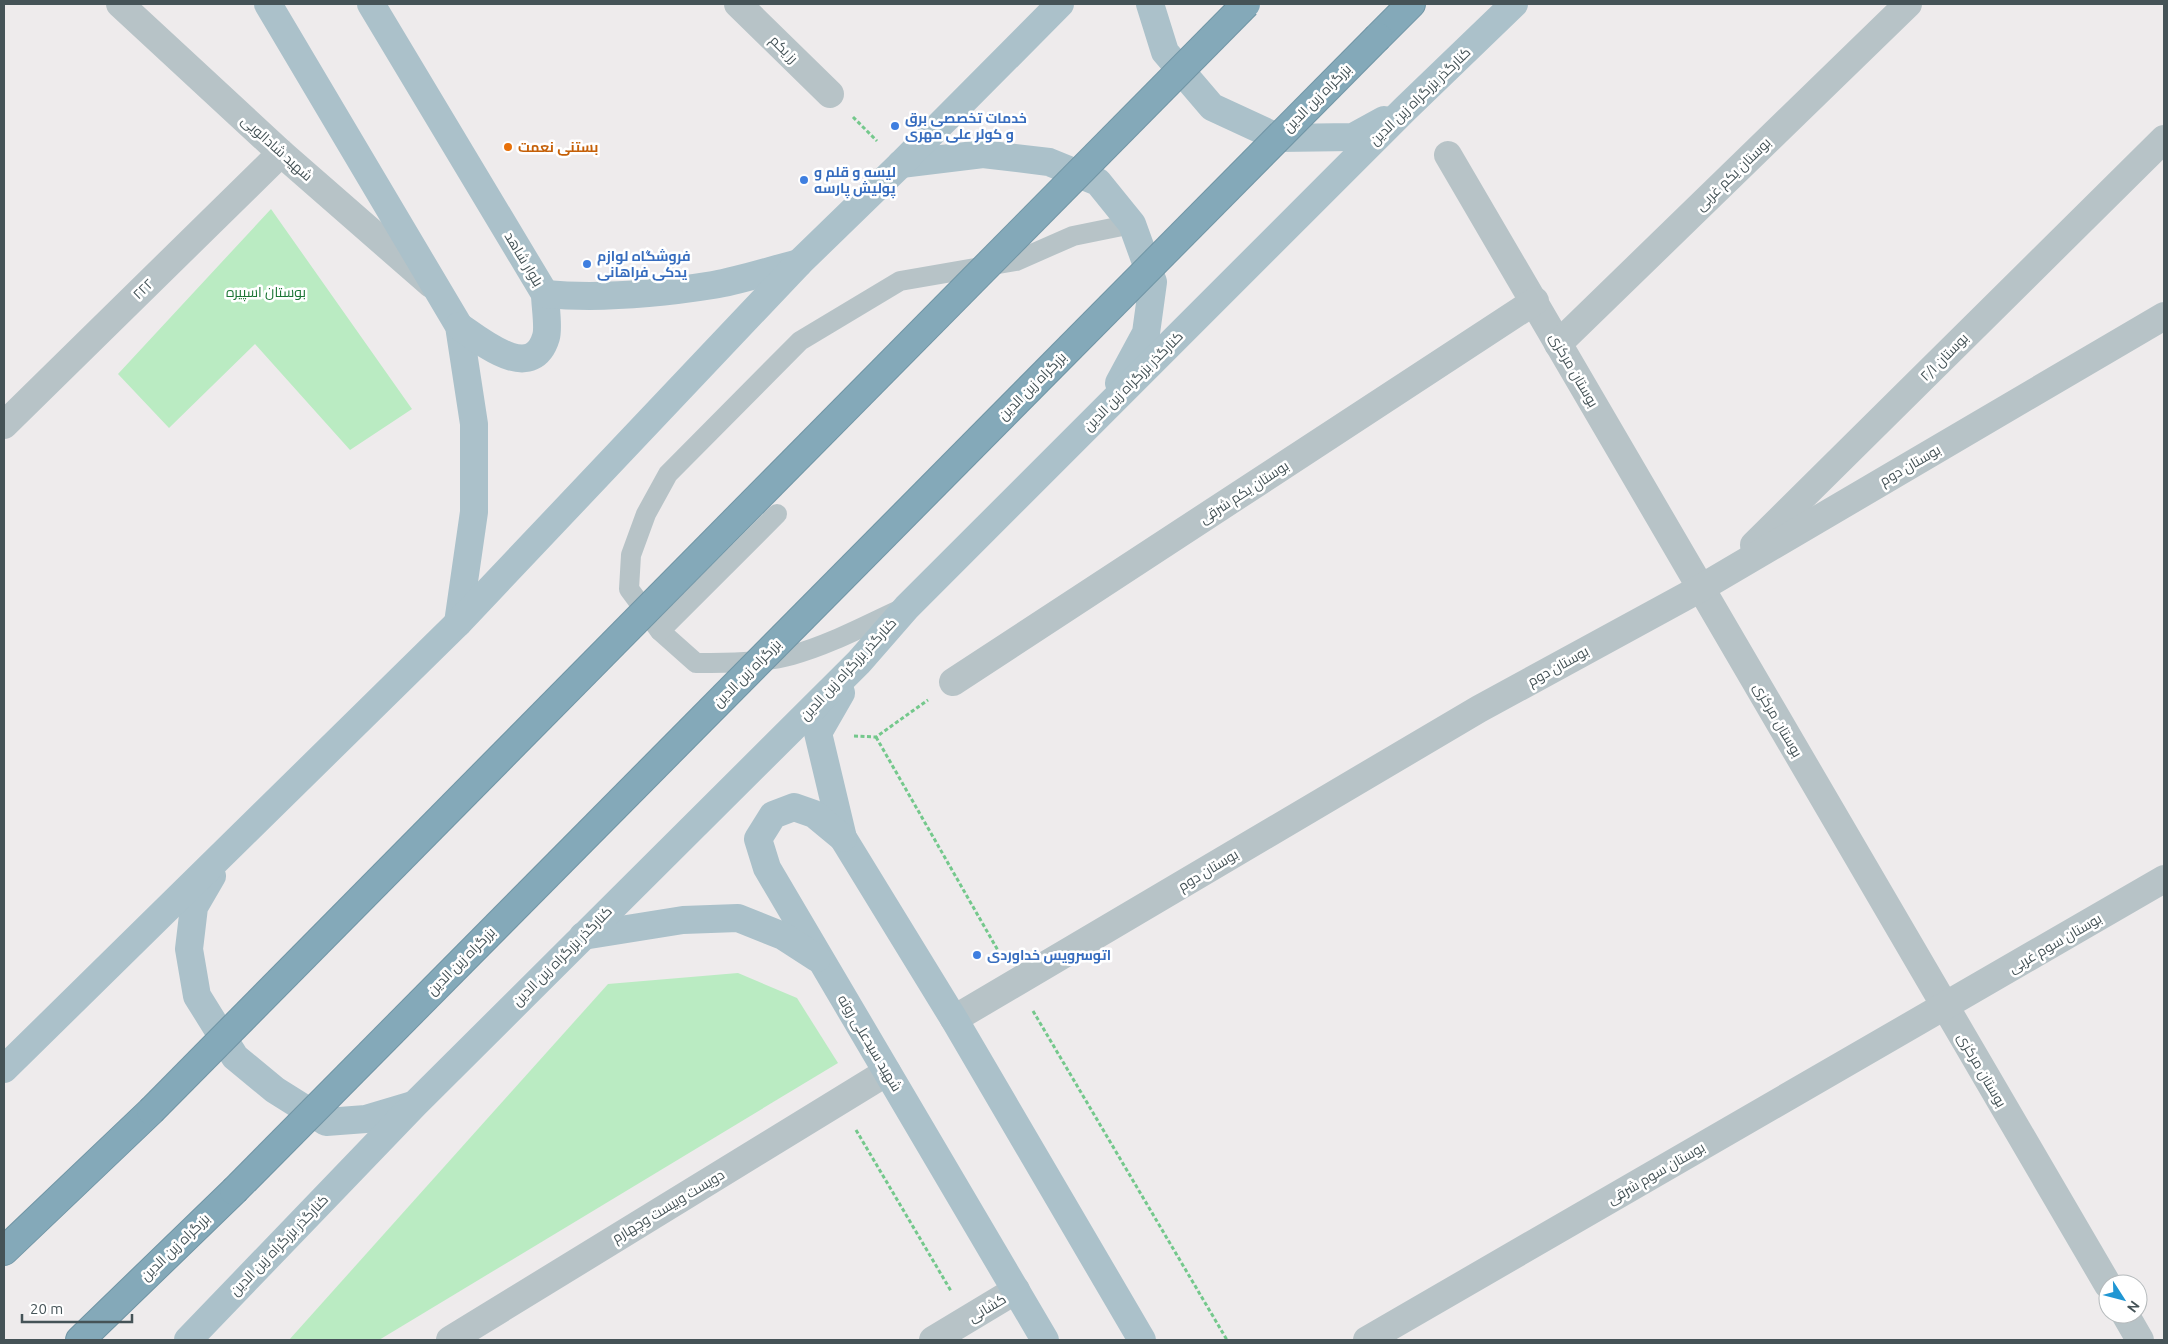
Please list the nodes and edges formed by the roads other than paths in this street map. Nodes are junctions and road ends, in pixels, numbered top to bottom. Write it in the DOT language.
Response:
graph roads {
  1 [pos="120,4"];
  2 [pos="268,4"];
  3 [pos="371,4"];
  4 [pos="738,4"];
  5 [pos="1060,4"];
  6 [pos="1150,4"];
  7 [pos="1246,4"];
  8 [pos="1411,4"];
  9 [pos="1514,4"];
  10 [pos="1908,4"];
  11 [pos="830,94"];
  12 [pos="1405,109"];
  13 [pos="2164,139"];
  14 [pos="281,153"];
  15 [pos="1448,155"];
  16 [pos="901,164"];
  17 [pos="1132,224"];
  18 [pos="799,263"];
  19 [pos="436,288"];
  20 [pos="544,294"];
  21 [pos="1535,301"];
  22 [pos="2164,316"];
  23 [pos="459,326"];
  24 [pos="1558,344"];
  25 [pos="1104,411"];
  26 [pos="4,425"];
  27 [pos="777,514"];
  28 [pos="1724,574"];
  29 [pos="1701,588"];
  30 [pos="907,607"];
  31 [pos="458,623"];
  32 [pos="660,631"];
  33 [pos="859,662"];
  34 [pos="953,682"];
  35 [pos="844,838"];
  36 [pos="230,847"];
  37 [pos="2164,880"];
  38 [pos="582,936"];
  39 [pos="821,961"];
  40 [pos="1945,1007"];
  41 [pos="954,1019"];
  42 [pos="4,1069"];
  43 [pos="887,1072"];
  44 [pos="414,1105"];
  45 [pos="4,1251"];
  46 [pos="2102,1274"];
  47 [pos="1016,1290"];
  48 [pos="2131,1324"];
  49 [pos="80,1340"];
  50 [pos="188,1340"];
  51 [pos="450,1340"];
  52 [pos="932,1340"];
  53 [pos="1045,1340"];
  54 [pos="1142,1340"];
  55 [pos="1367,1340"];
  56 [pos="2140,1340"];
  1 -- 14 [label="street, شهید شادالویی"];
  2 -- 19 [label="main road"];
  3 -- 20 [label="main road, بلوار شاهد"];
  4 -- 11 [label="street, رز یکم"];
  5 -- 16 [label="main road"];
  6 -- 12 [label="main road"];
  7 -- 45 [label="highway, bridge"];
  8 -- 49 [label="highway, بزرگراه زین الدین, bridge"];
  9 -- 12 [label="main road, کنارگذر بزرگراه زین الدین"];
  10 -- 24 [label="street, بوستان یکم غربی"];
  12 -- 25 [label="main road, کنارگذر بزرگراه زین الدین"];
  13 -- 28 [label="street, بوستان ۲/۱"];
  14 -- 19 [label="street, شهید شادالویی"];
  14 -- 26 [label="street, ۲۲۲"];
  15 -- 21 [label="street, بوستان مرکزی"];
  16 -- 17 [label="main road"];
  16 -- 18 [label="main road"];
  17 -- 25 [label="main road"];
  17 -- 32 [label="lane"];
  18 -- 20 [label="main road, بلوار شاهد"];
  18 -- 31 [label="main road"];
  19 -- 23 [label="main road"];
  20 -- 23 [label="main road"];
  21 -- 24 [label="street, بوستان مرکزی"];
  21 -- 34 [label="street, بوستان یکم شرقی"];
  22 -- 28 [label="street, بوستان دوم"];
  23 -- 31 [label="main road"];
  24 -- 29 [label="street, بوستان مرکزی"];
  25 -- 30 [label="main road, کنارگذر بزرگراه زین الدین"];
  27 -- 32 [label="lane"];
  28 -- 29 [label="street, بوستان دوم"];
  29 -- 40 [label="street, بوستان مرکزی"];
  29 -- 41 [label="street, بوستان دوم"];
  30 -- 32 [label="lane"];
  30 -- 33 [label="main road, کنارگذر بزرگراه زین الدین"];
  31 -- 36 [label="main road"];
  33 -- 35 [label="main road, شهید سیدعلی روته"];
  33 -- 38 [label="main road, کنارگذر بزرگراه زین الدین"];
  35 -- 39 [label="main road, شهید سیدعلی روته"];
  35 -- 41 [label="main road, شهید سیدعلی روته"];
  36 -- 42 [label="main road"];
  36 -- 44 [label="main road"];
  37 -- 40 [label="street, بوستان سوم غربی"];
  38 -- 39 [label="main road"];
  38 -- 44 [label="main road, کنارگذر بزرگراه زین الدین"];
  39 -- 43 [label="main road, شهید سیدعلی روته"];
  40 -- 46 [label="street, بوستان مرکزی"];
  40 -- 55 [label="street, بوستان سوم شرقی"];
  41 -- 54 [label="main road, شهید سیدعلی روته"];
  43 -- 47 [label="main road, شهید سیدعلی روته"];
  43 -- 51 [label="street, دویست وبیست وچهارم"];
  44 -- 50 [label="main road, کنارگذر بزرگراه زین الدین"];
  47 -- 52 [label="street, کشانی"];
  47 -- 53 [label="main road, شهید سیدعلی روته"];
  48 -- 56 [label="street"];
}
